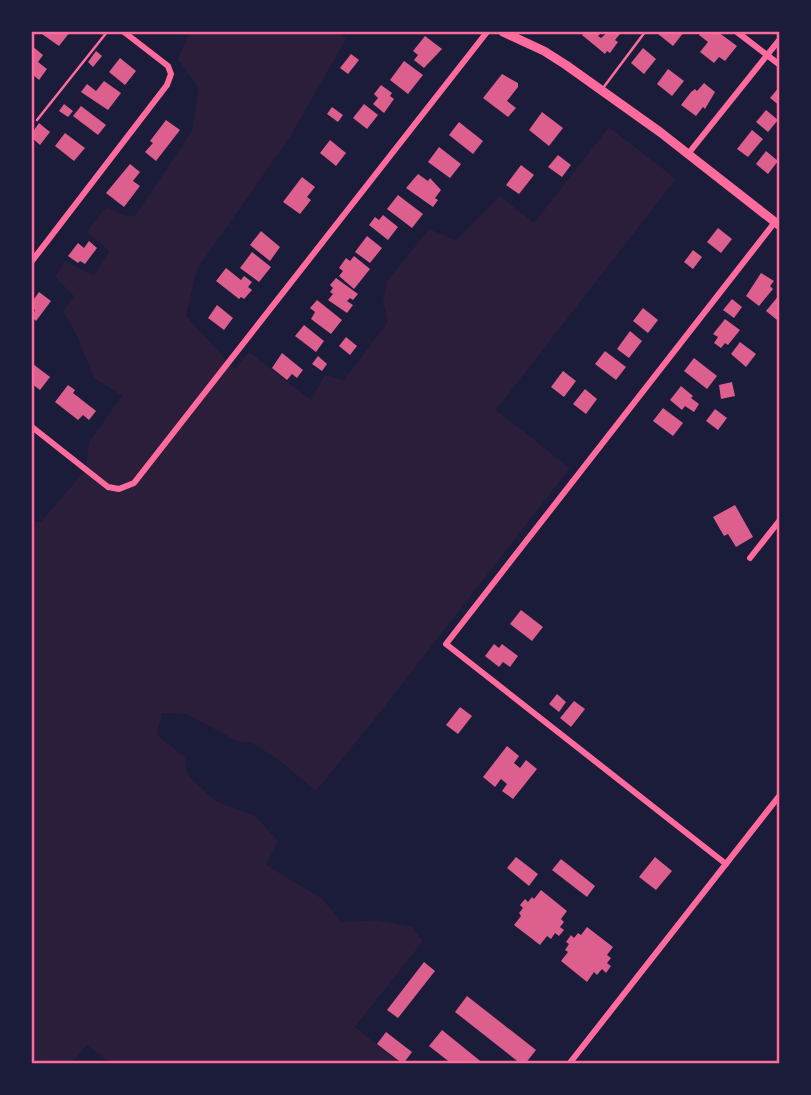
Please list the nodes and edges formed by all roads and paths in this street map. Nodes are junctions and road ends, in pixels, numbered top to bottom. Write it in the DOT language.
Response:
graph roads {
  1 [pos="107,32"];
  2 [pos="124,32"];
  3 [pos="487,32"];
  4 [pos="503,32"];
  5 [pos="645,32"];
  6 [pos="737,32"];
  7 [pos="779,38"];
  8 [pos="766,55"];
  9 [pos="779,65"];
  10 [pos="601,90"];
  11 [pos="37,120"];
  12 [pos="688,155"];
  13 [pos="777,224"];
  14 [pos="32,261"];
  15 [pos="32,427"];
  16 [pos="779,520"];
  17 [pos="750,558"];
  18 [pos="779,796"];
  19 [pos="726,864"];
  20 [pos="569,1063"];
  1 -- 11 [label="lane"];
  2 -- 14 [label="street"];
  3 -- 15 [label="street"];
  4 -- 10 [label="main road"];
  5 -- 10 [label="lane"];
  6 -- 8 [label="street"];
  7 -- 8 [label="street"];
  8 -- 9 [label="street"];
  8 -- 12 [label="street"];
  10 -- 12 [label="main road"];
  12 -- 13 [label="main road"];
  13 -- 19 [label="street"];
  16 -- 17 [label="street"];
  18 -- 19 [label="street"];
  19 -- 20 [label="street"];
}
